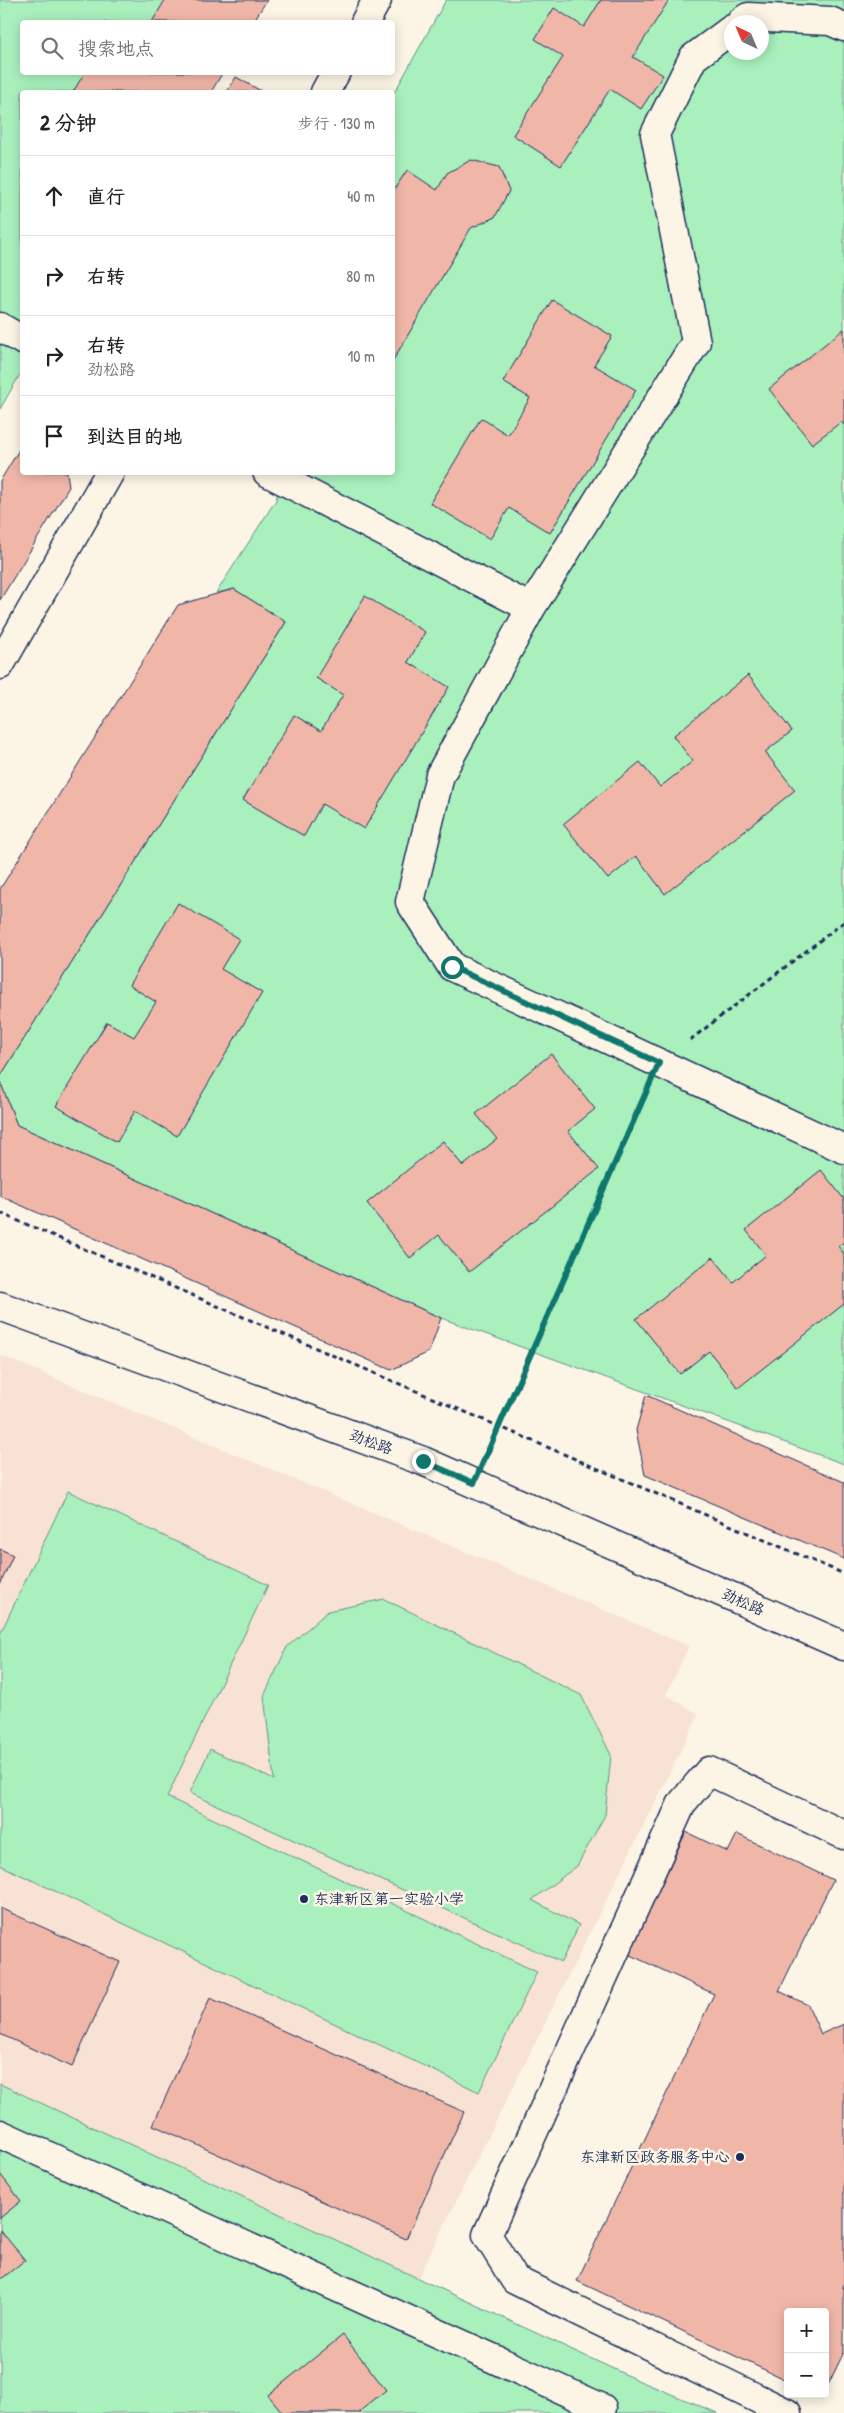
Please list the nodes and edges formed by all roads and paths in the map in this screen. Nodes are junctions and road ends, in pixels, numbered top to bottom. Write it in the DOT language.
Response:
graph roads {
  1 [pos="377,0"];
  2 [pos="769,18"];
  3 [pos="365,20"];
  4 [pos="844,27"];
  5 [pos="724,36"];
  6 [pos="334,75"];
  7 [pos="326,90"];
  8 [pos="0,327"];
  9 [pos="20,339"];
  10 [pos="108,475"];
  11 [pos="273,475"];
  12 [pos="531,608"];
  13 [pos="0,665"];
  14 [pos="844,922"];
  15 [pos="659,1063"];
  16 [pos="844,1149"];
  17 [pos="0,1213"];
  18 [pos="0,1306"];
  19 [pos="498,1426"];
  20 [pos="474,1483"];
  21 [pos="844,1574"];
  22 [pos="844,1646"];
  23 [pos="844,1835"];
  24 [pos="0,2134"];
  25 [pos="599,2413"];
  26 [pos="787,2413"];
  1 -- 3 [label="street"];
  2 -- 4 [label="street"];
  5 -- 12 [label="street"];
  6 -- 7 [label="street"];
  8 -- 9 [label="street"];
  10 -- 13 [label="street"];
  11 -- 12 [label="street"];
  12 -- 15 [label="street"];
  14 -- 15 [label="path"];
  15 -- 16 [label="street"];
  15 -- 19 [label="path"];
  17 -- 19 [label="path"];
  18 -- 20 [label="street, 劲松路"];
  19 -- 20 [label="path"];
  19 -- 21 [label="path"];
  20 -- 22 [label="street, 劲松路"];
  23 -- 26 [label="street"];
  24 -- 25 [label="street"];
}
